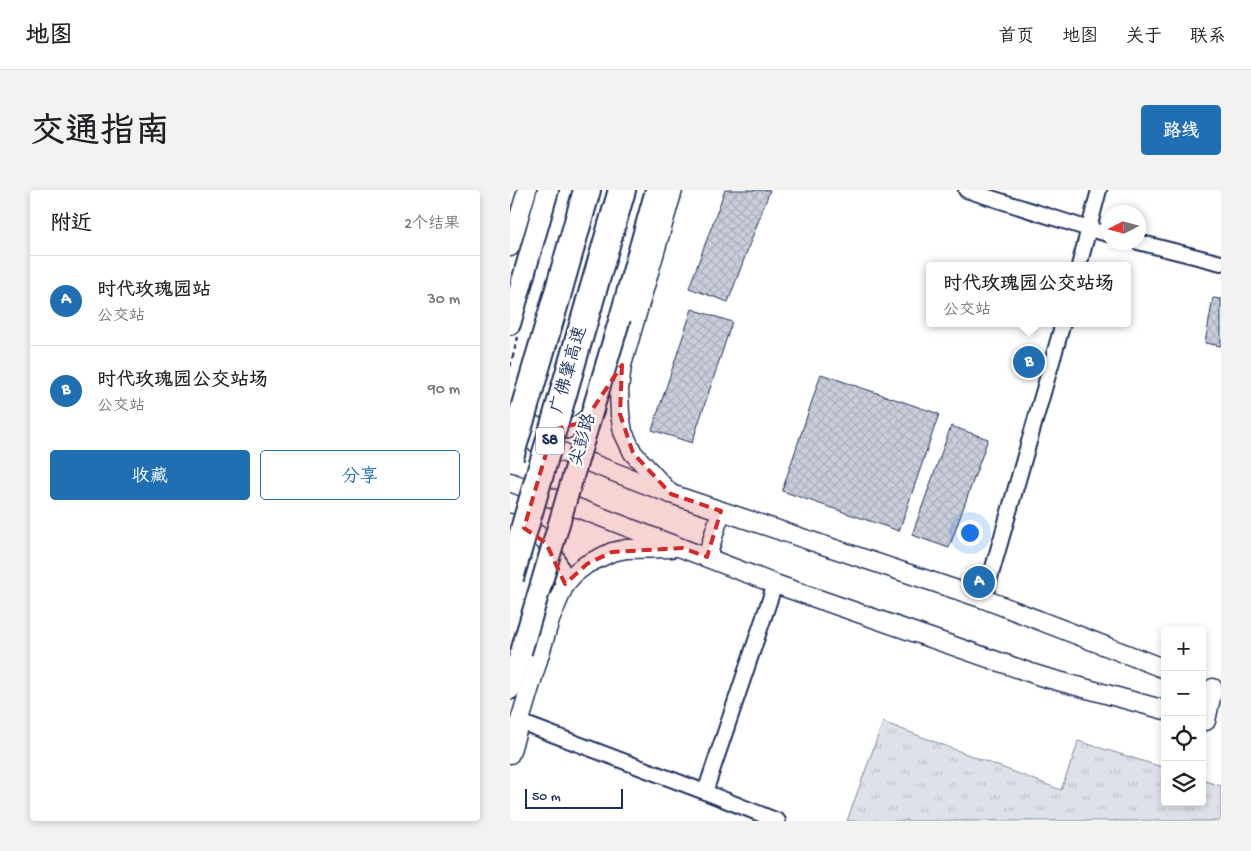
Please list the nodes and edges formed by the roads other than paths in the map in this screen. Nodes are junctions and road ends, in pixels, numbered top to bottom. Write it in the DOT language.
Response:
graph roads {
  1 [pos="527,190"];
  2 [pos="548,190"];
  3 [pos="587,190"];
  4 [pos="622,190"];
  5 [pos="656,190"];
  6 [pos="673,190"];
  7 [pos="966,190"];
  8 [pos="1099,190"];
  9 [pos="1089,229"];
  10 [pos="1101,232"];
  11 [pos="1146,244"];
  12 [pos="510,247"];
  13 [pos="1080,262"];
  14 [pos="1221,263"];
  15 [pos="515,326"];
  16 [pos="1062,327"];
  17 [pos="622,365"];
  18 [pos="510,412"];
  19 [pos="510,432"];
  20 [pos="510,457"];
  21 [pos="510,482"];
  22 [pos="671,494"];
  23 [pos="721,511"];
  24 [pos="510,522"];
  25 [pos="683,548"];
  26 [pos="706,557"];
  27 [pos="510,578"];
  28 [pos="565,584"];
  29 [pos="776,584"];
  30 [pos="984,599"];
  31 [pos="1161,667"];
  32 [pos="1212,687"];
  33 [pos="510,690"];
  34 [pos="1161,709"];
  35 [pos="520,722"];
  36 [pos="1210,723"];
  37 [pos="510,754"];
  38 [pos="705,792"];
  39 [pos="778,821"];
  1 -- 12 [label="street"];
  2 -- 15 [label="main road"];
  3 -- 20 [label="highway, 广佛肇高速 / S8, bridge"];
  4 -- 27 [label="highway, 广佛肇高速 / S8, bridge"];
  5 -- 33 [label="main road, 尖彭路, bridge"];
  6 -- 17 [label="street"];
  7 -- 9 [label="street"];
  8 -- 9 [label="street"];
  9 -- 10 [label="street"];
  9 -- 13 [label="street"];
  11 -- 14 [label="street"];
  16 -- 30 [label="street"];
  17 -- 18 [label="street"];
  17 -- 22 [label="street"];
  19 -- 22 [label="street"];
  21 -- 25 [label="street"];
  22 -- 23 [label="street"];
  23 -- 26 [label="street"];
  23 -- 30 [label="street"];
  24 -- 28 [label="street"];
  25 -- 26 [label="street"];
  25 -- 28 [label="street"];
  26 -- 29 [label="street"];
  28 -- 35 [label="street"];
  29 -- 34 [label="street"];
  29 -- 38 [label="street"];
  30 -- 31 [label="street"];
  32 -- 36 [label="street"];
  35 -- 37 [label="street"];
  35 -- 38 [label="street"];
  38 -- 39 [label="street"];
}
